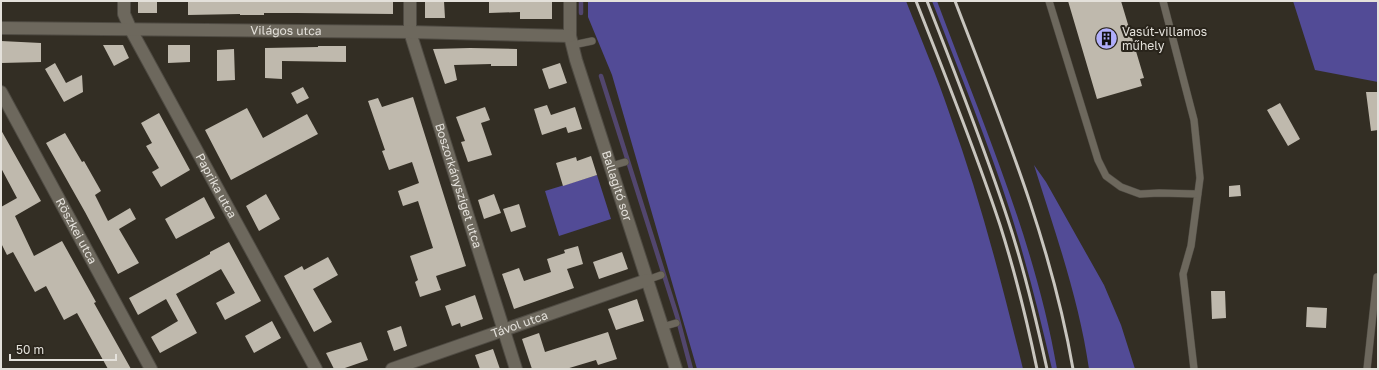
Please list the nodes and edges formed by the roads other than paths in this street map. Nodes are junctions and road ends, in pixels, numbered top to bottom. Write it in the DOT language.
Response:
graph roads {
  1 [pos="124,1"];
  2 [pos="410,1"];
  3 [pos="570,1"];
  4 [pos="1049,1"];
  5 [pos="1163,1"];
  6 [pos="1,28"];
  7 [pos="131,30"];
  8 [pos="410,32"];
  9 [pos="572,41"];
  10 [pos="592,41"];
  11 [pos="1,92"];
  12 [pos="626,162"];
  13 [pos="611,166"];
  14 [pos="1198,194"];
  15 [pos="661,275"];
  16 [pos="1377,277"];
  17 [pos="647,280"];
  18 [pos="676,323"];
  19 [pos="662,327"];
  20 [pos="503,330"];
  21 [pos="151,369"];
  22 [pos="316,369"];
  23 [pos="392,369"];
  24 [pos="516,369"];
  25 [pos="676,369"];
  26 [pos="1194,369"];
  27 [pos="1368,369"];
  1 -- 7 [label="street, Paprika utca"];
  2 -- 8 [label="street, Boszorkánysziget utca"];
  3 -- 9 [label="street, Ballagitó sor"];
  4 -- 14 [label="lane"];
  5 -- 14 [label="lane"];
  6 -- 7 [label="street, Világos utca"];
  7 -- 8 [label="street, Világos utca"];
  7 -- 22 [label="street, Paprika utca"];
  8 -- 9 [label="street, Világos utca"];
  8 -- 20 [label="street, Boszorkánysziget utca"];
  9 -- 10 [label="lane"];
  9 -- 13 [label="street, Ballagitó sor"];
  11 -- 21 [label="street, Röszkei utca"];
  12 -- 13 [label="lane"];
  13 -- 17 [label="street, Ballagitó sor"];
  14 -- 26 [label="lane"];
  15 -- 17 [label="lane"];
  16 -- 27 [label="lane"];
  17 -- 19 [label="street, Ballagitó sor"];
  17 -- 20 [label="street, Távol utca"];
  18 -- 19 [label="lane"];
  19 -- 25 [label="street, Ballagitó sor"];
  20 -- 23 [label="street, Távol utca"];
  20 -- 24 [label="street, Boszorkánysziget utca"];
}
